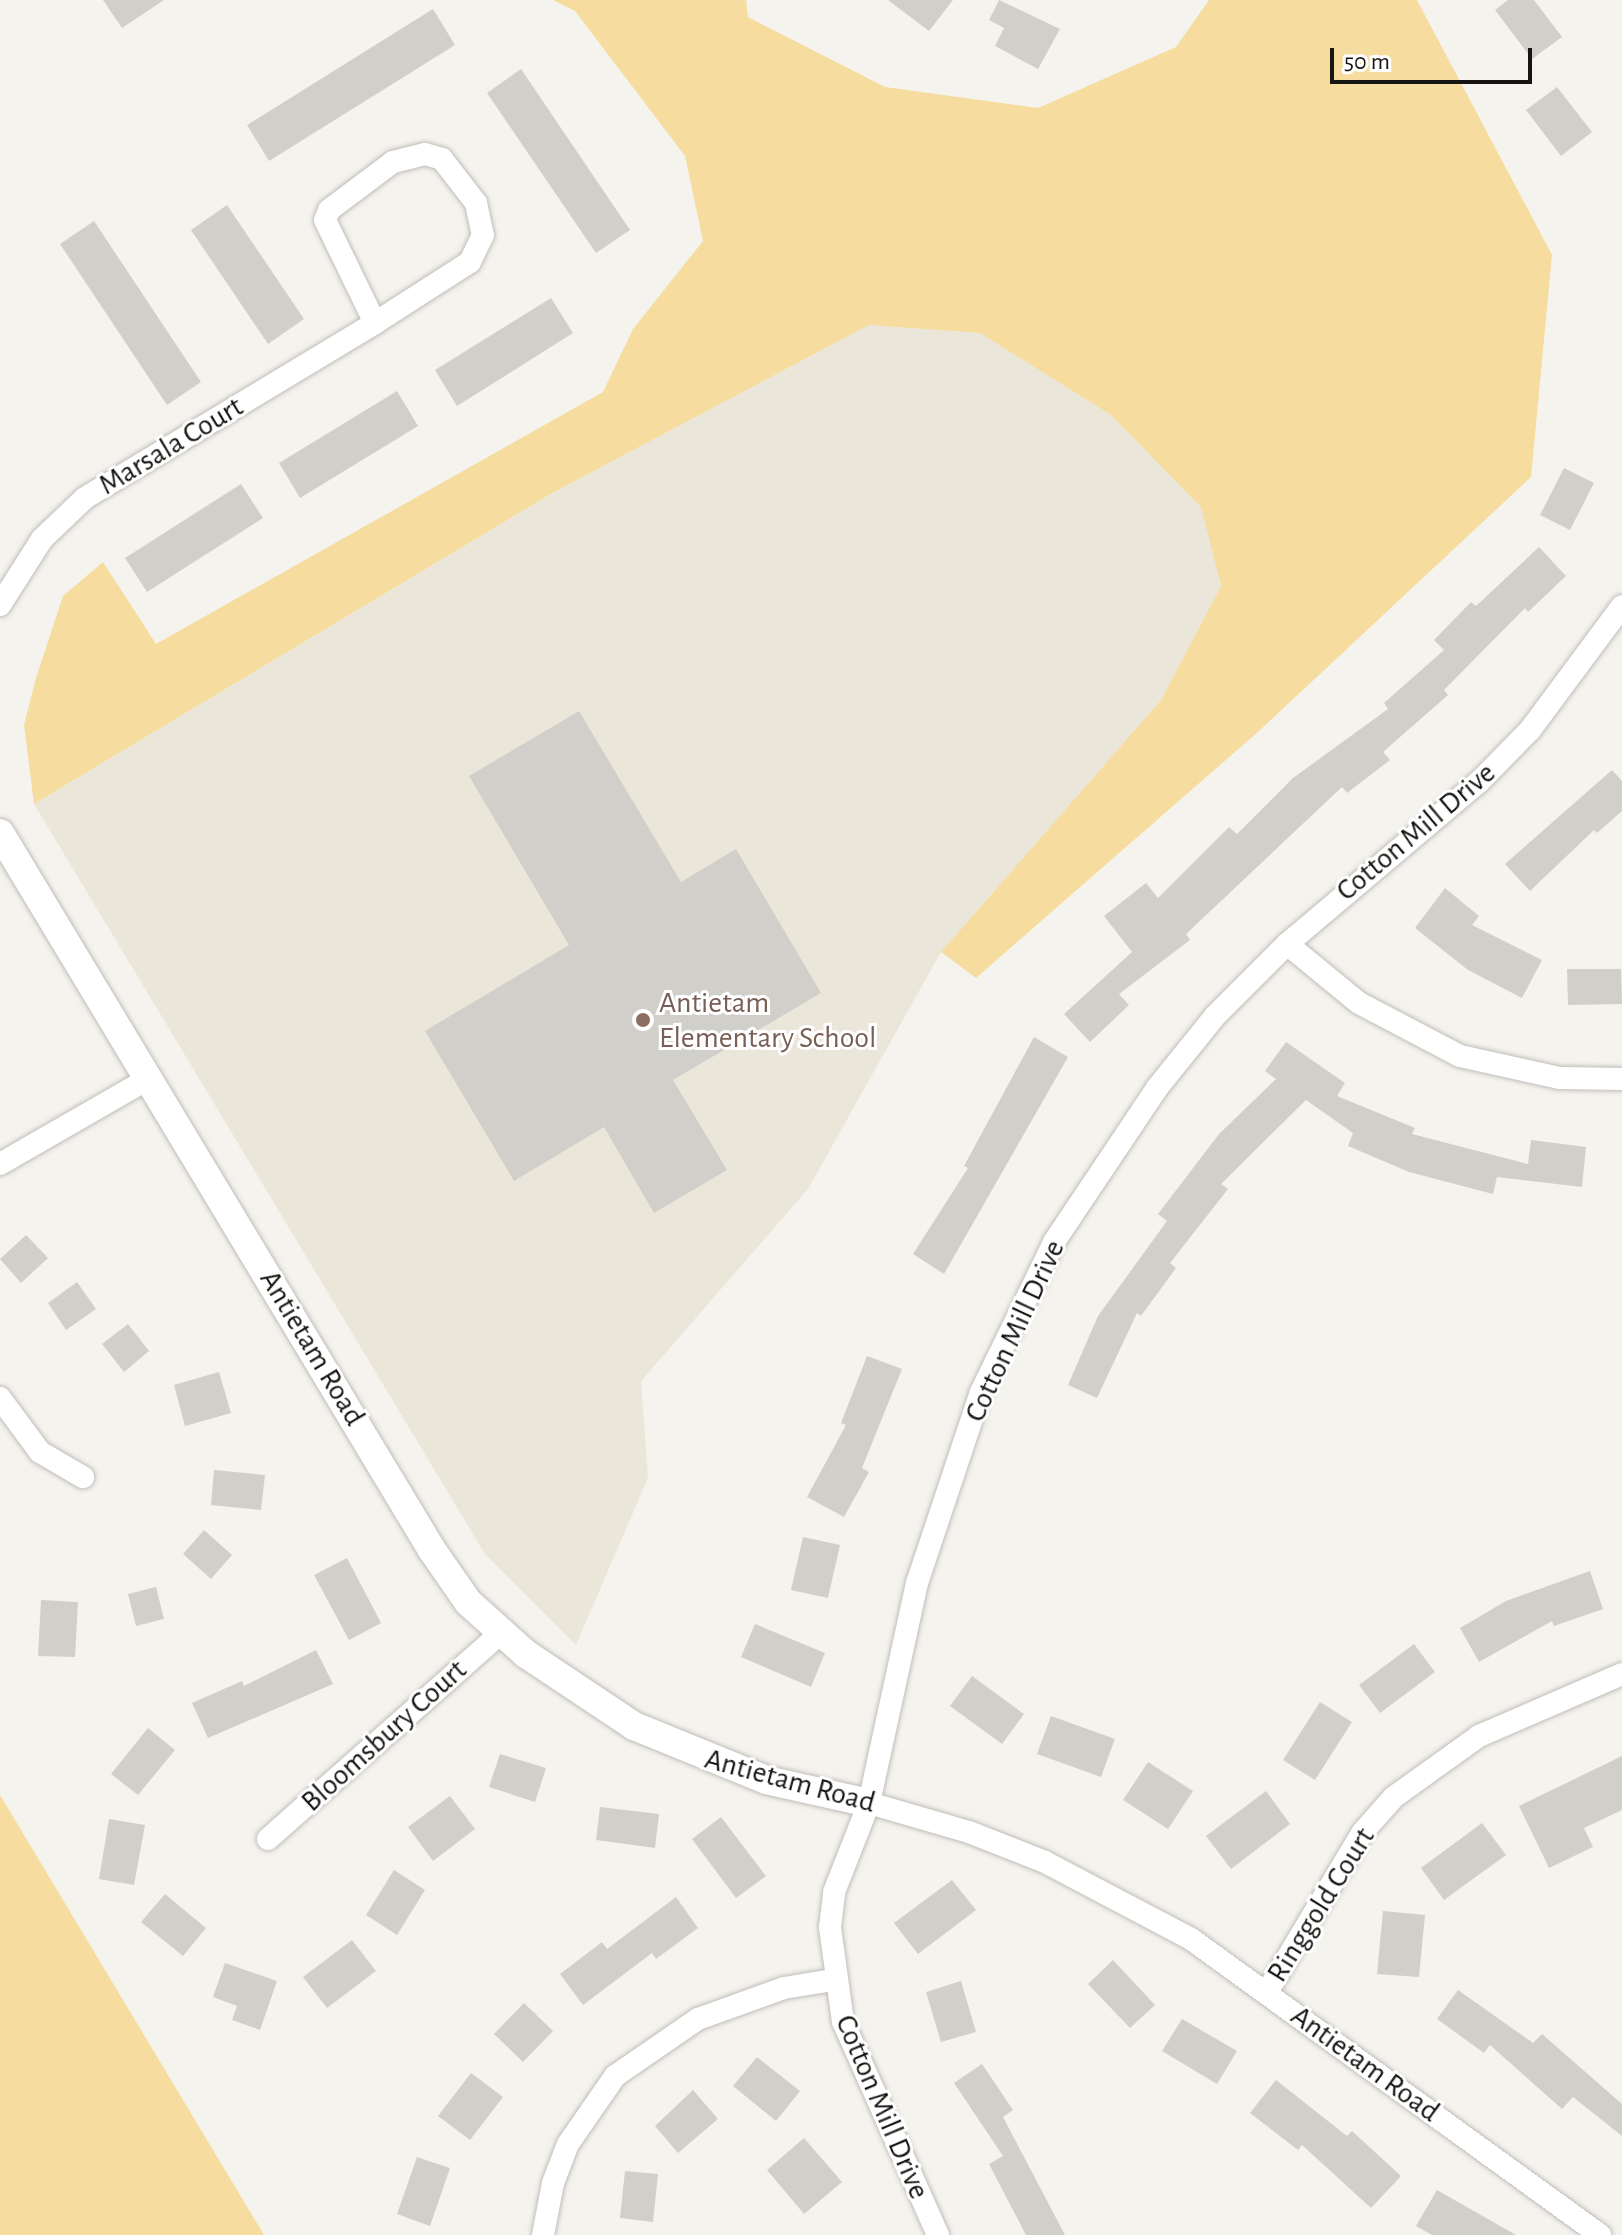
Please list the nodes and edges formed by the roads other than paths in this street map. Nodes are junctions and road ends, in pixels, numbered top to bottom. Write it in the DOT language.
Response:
graph roads {
  1 [pos="375,323"];
  2 [pos="0,605"];
  3 [pos="1622,606"];
  4 [pos="0,833"];
  5 [pos="1287,944"];
  6 [pos="148,1079"];
  7 [pos="1622,1079"];
  8 [pos="0,1164"];
  9 [pos="0,1398"];
  10 [pos="83,1477"];
  11 [pos="501,1633"];
  12 [pos="1622,1674"];
  13 [pos="869,1803"];
  14 [pos="268,1839"];
  15 [pos="833,1980"];
  16 [pos="1267,1992"];
  17 [pos="543,2235"];
  18 [pos="938,2235"];
  19 [pos="1600,2235"];
  1 -- 1 [label="street, Marsala Court"];
  1 -- 2 [label="street, Marsala Court"];
  3 -- 5 [label="street, Cotton Mill Drive"];
  4 -- 6 [label="street, Antietam Road"];
  5 -- 7 [label="street"];
  5 -- 13 [label="street, Cotton Mill Drive"];
  6 -- 8 [label="street"];
  6 -- 11 [label="street, Antietam Road"];
  9 -- 10 [label="street"];
  11 -- 13 [label="street, Antietam Road"];
  11 -- 14 [label="street, Bloomsbury Court"];
  12 -- 16 [label="street, Ringgold Court"];
  13 -- 15 [label="street, Cotton Mill Drive"];
  13 -- 16 [label="street, Antietam Road"];
  15 -- 17 [label="street"];
  15 -- 18 [label="street, Cotton Mill Drive"];
  16 -- 19 [label="street, Antietam Road"];
}
